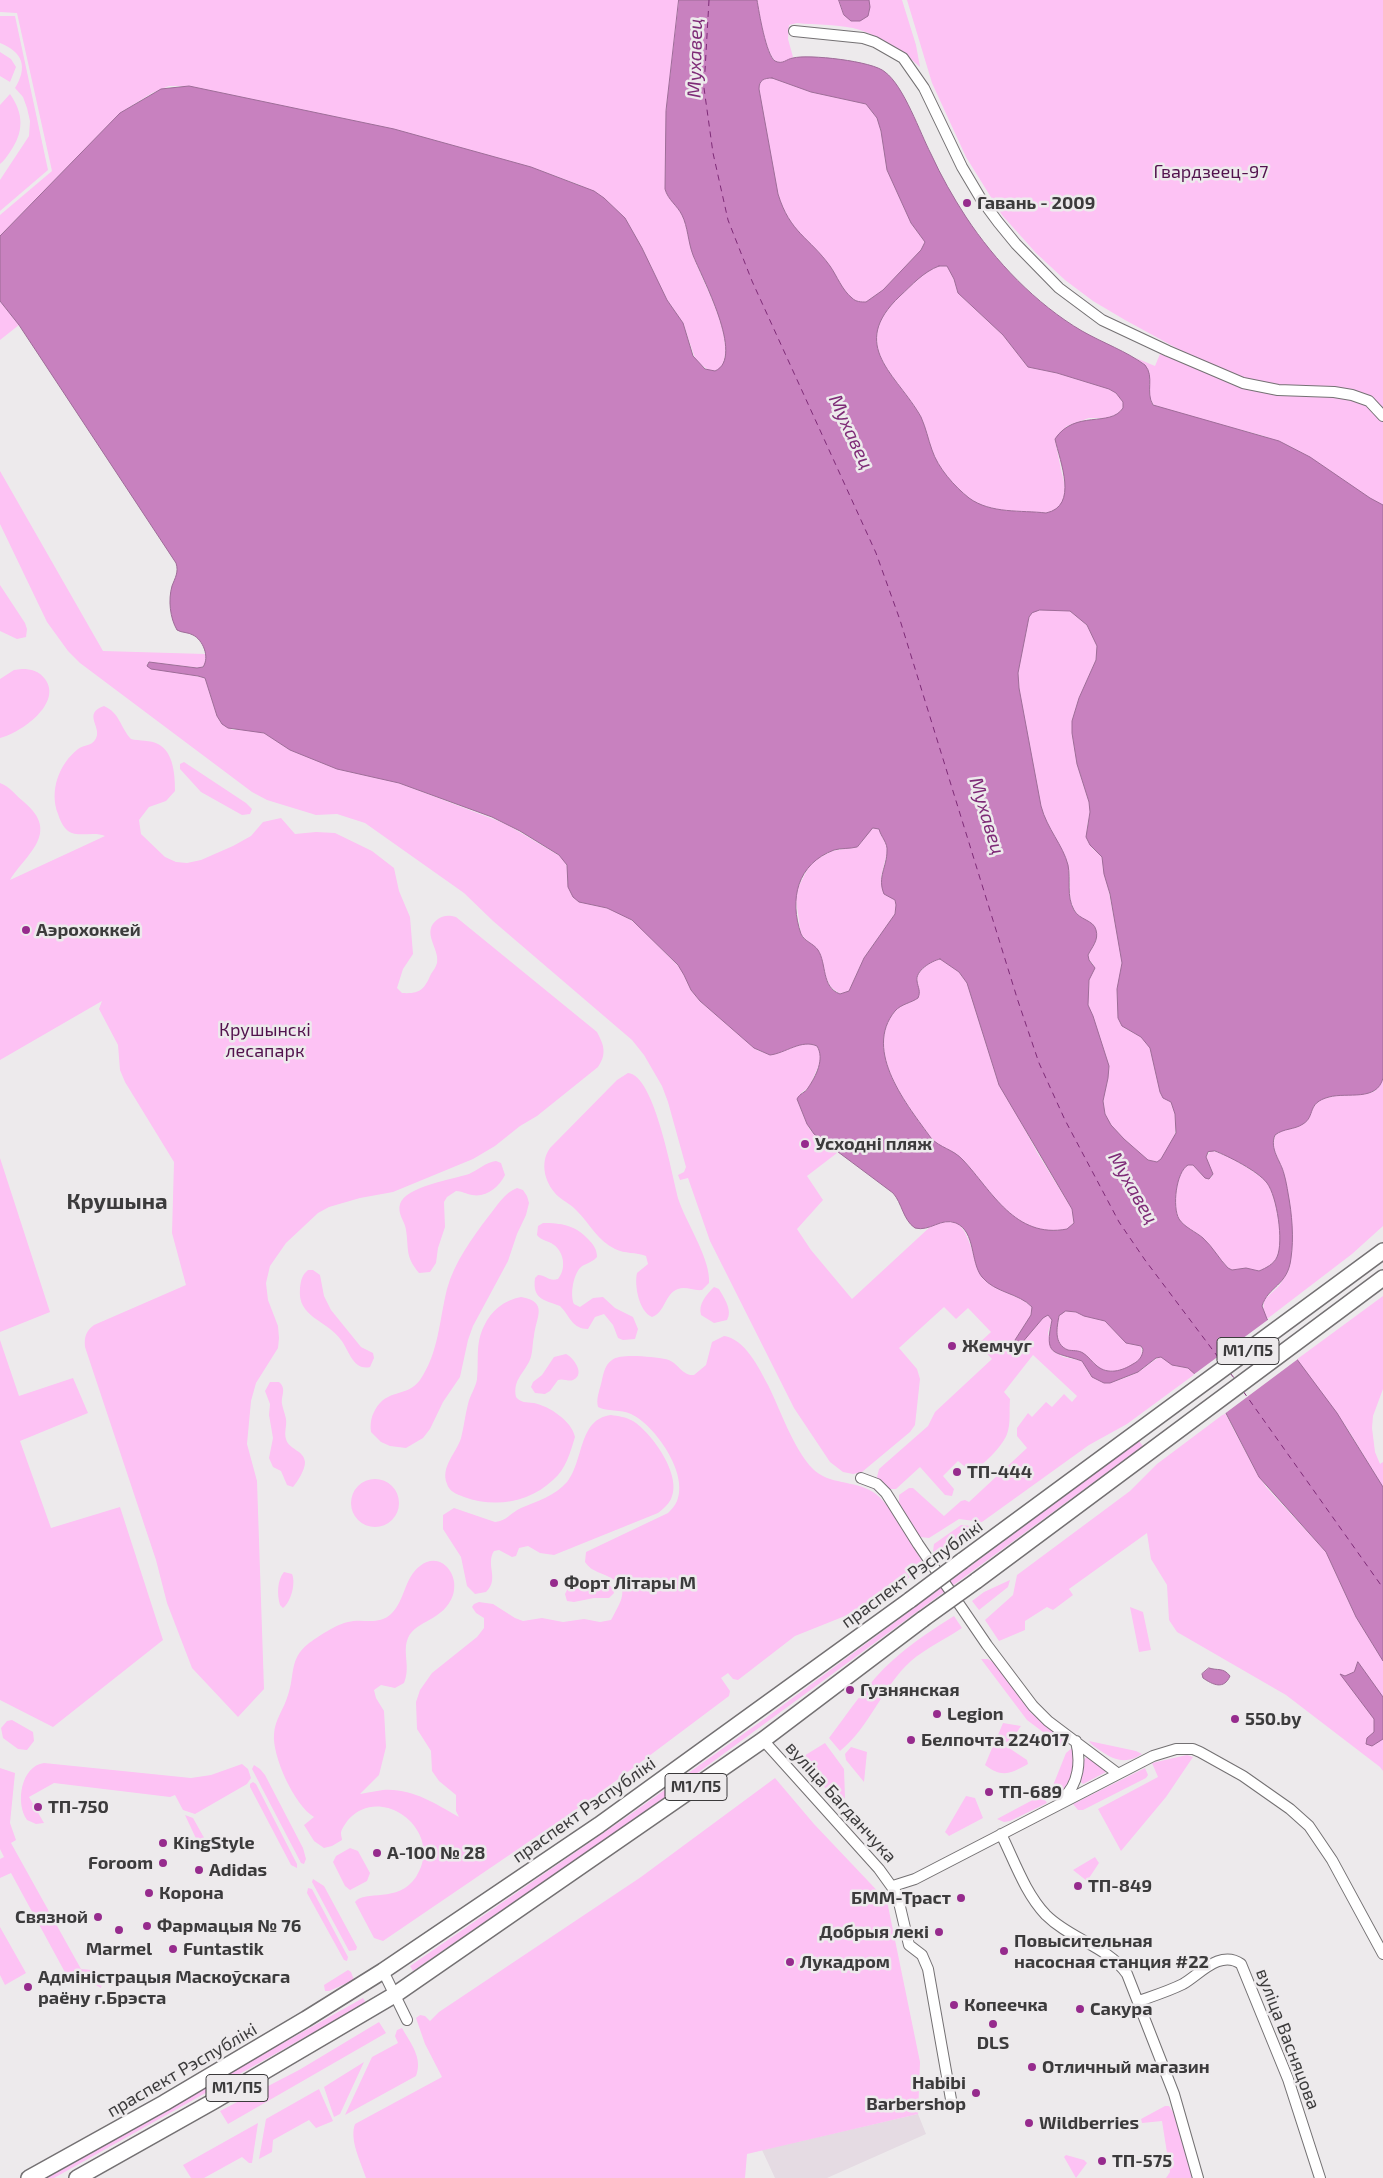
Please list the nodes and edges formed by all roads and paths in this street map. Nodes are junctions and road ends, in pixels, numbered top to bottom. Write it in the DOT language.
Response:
graph roads {
  1 [pos="794,31"];
  2 [pos="1383,416"];
  3 [pos="1383,1251"];
  4 [pos="1379,1282"];
  5 [pos="861,1478"];
  6 [pos="763,1740"];
  7 [pos="1076,1741"];
  8 [pos="1117,1774"];
  9 [pos="1054,1805"];
  10 [pos="1001,1834"];
  11 [pos="893,1886"];
  12 [pos="1383,1954"];
  13 [pos="383,1971"];
  14 [pos="396,1994"];
  15 [pos="1139,2001"];
  16 [pos="407,2020"];
  17 [pos="952,2105"];
  18 [pos="29,2178"];
  19 [pos="76,2178"];
  20 [pos="1198,2178"];
  21 [pos="1320,2178"];
  1 -- 2 [label="street"];
  3 -- 13 [label="highway, праспект Рэспублікі / М1/П5, bridge"];
  4 -- 6 [label="highway, М1/П5, bridge"];
  5 -- 7 [label="street"];
  6 -- 11 [label="street, вуліца Багданчука"];
  6 -- 14 [label="highway, М1/П5"];
  7 -- 8 [label="street"];
  7 -- 9 [label="street, вуліца Багданчука"];
  8 -- 9 [label="street, вуліца Багданчука"];
  8 -- 12 [label="street, вуліца Багданчука"];
  9 -- 10 [label="street, вуліца Багданчука"];
  10 -- 11 [label="street, вуліца Багданчука"];
  10 -- 15 [label="street"];
  11 -- 17 [label="street"];
  13 -- 14 [label="street"];
  13 -- 18 [label="highway, праспект Рэспублікі / М1/П5"];
  14 -- 16 [label="street"];
  14 -- 19 [label="highway, М1/П5"];
  15 -- 20 [label="street"];
  15 -- 21 [label="street, вуліца Васняцова"];
}
